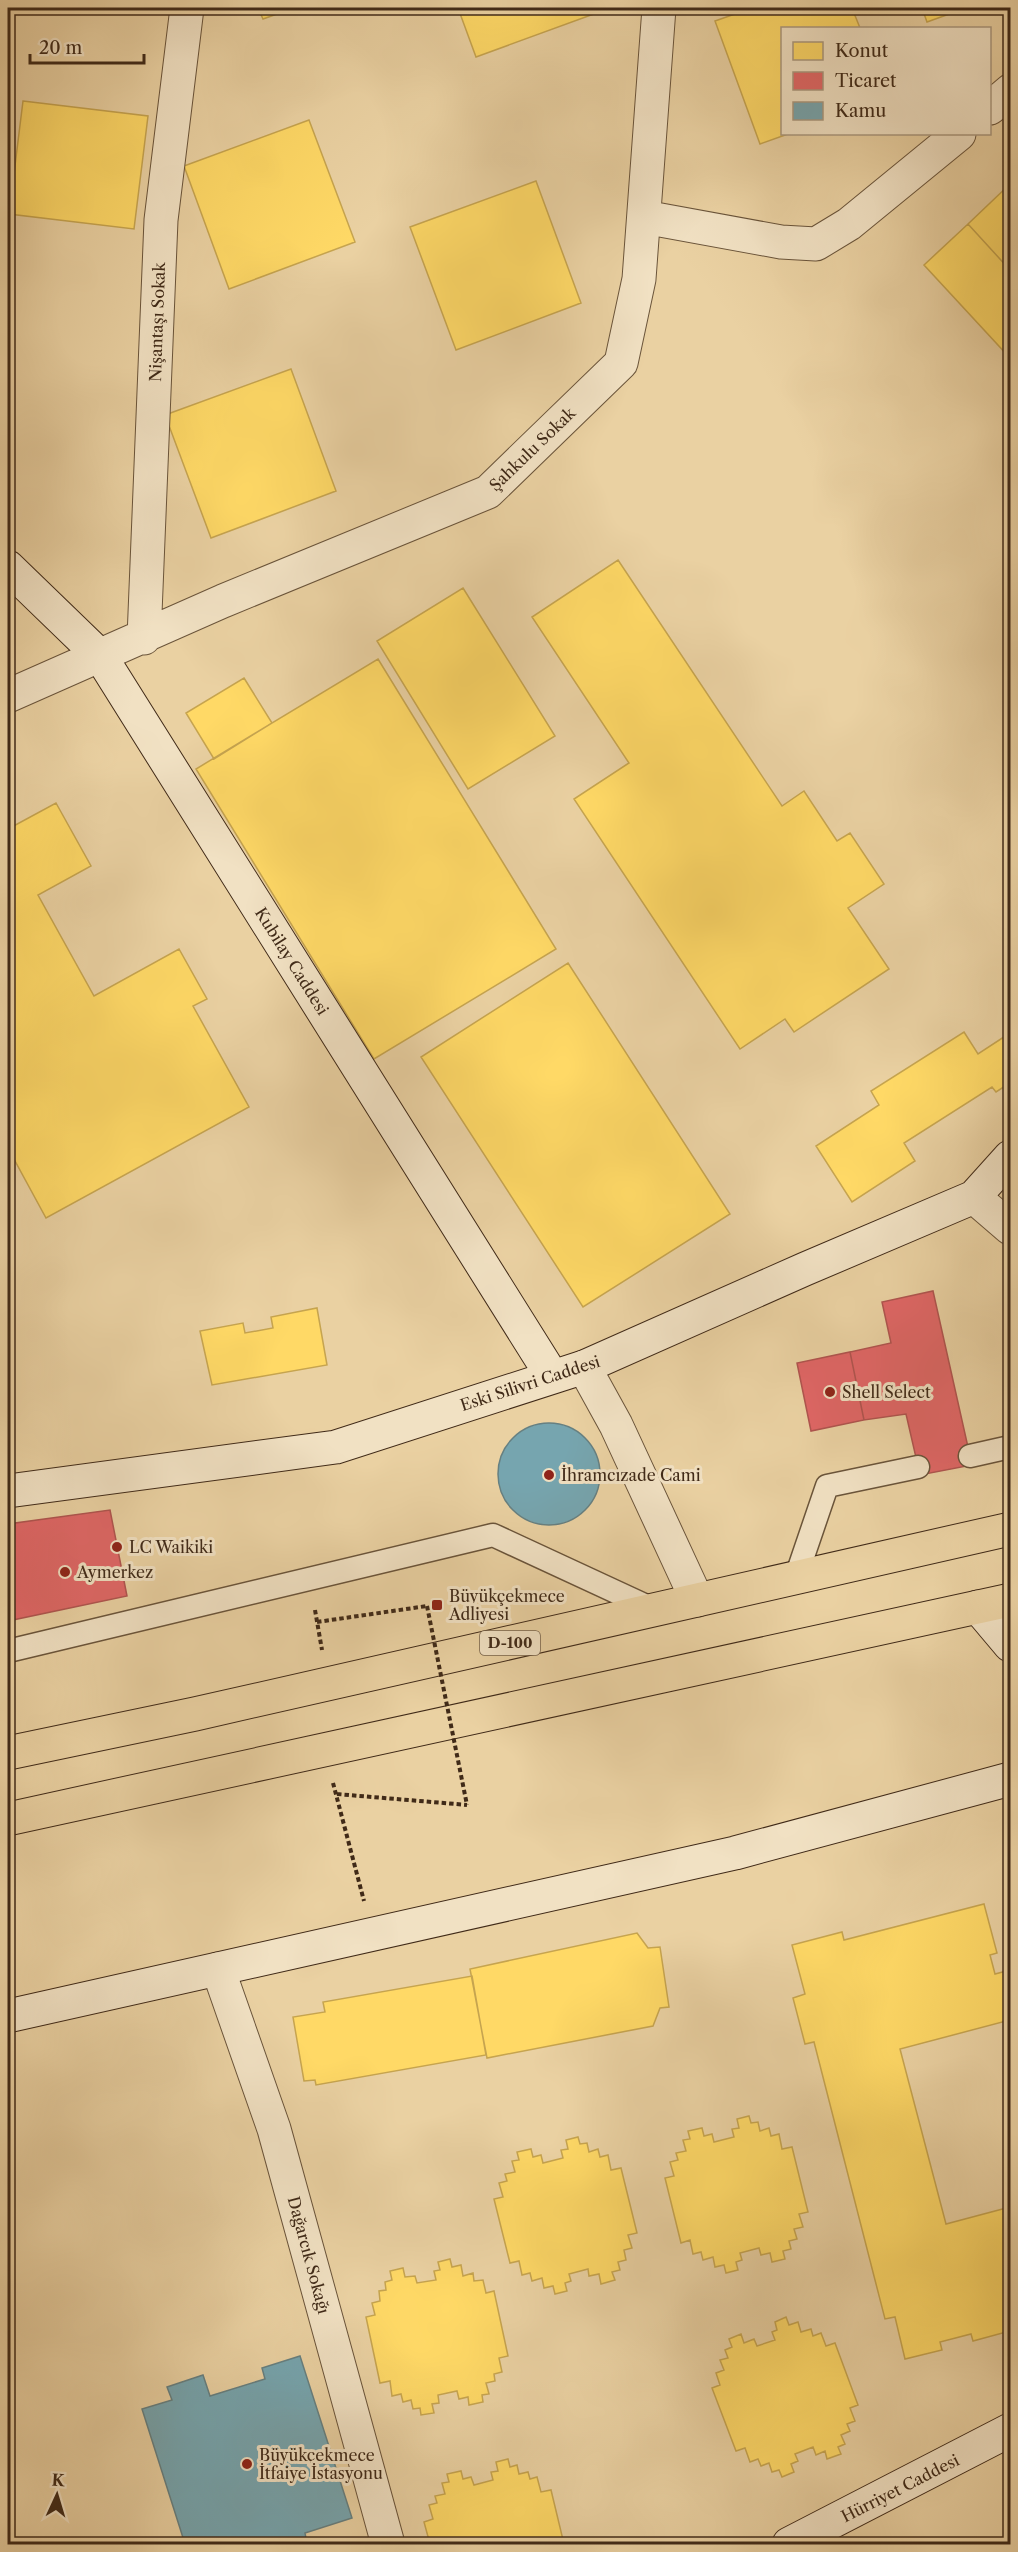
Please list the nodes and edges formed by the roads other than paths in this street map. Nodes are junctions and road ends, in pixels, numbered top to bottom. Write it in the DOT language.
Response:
graph roads {
  1 [pos="187,8"];
  2 [pos="659,8"];
  3 [pos="1011,91"];
  4 [pos="991,107"];
  5 [pos="957,135"];
  6 [pos="644,218"];
  7 [pos="8,567"];
  8 [pos="144,638"];
  9 [pos="101,657"];
  10 [pos="8,696"];
  11 [pos="1011,1157"];
  12 [pos="974,1197"];
  13 [pos="1011,1228"];
  14 [pos="584,1367"];
  15 [pos="552,1376"];
  16 [pos="1011,1447"];
  17 [pos="970,1456"];
  18 [pos="918,1467"];
  19 [pos="8,1491"];
  20 [pos="1011,1529"];
  21 [pos="796,1577"];
  22 [pos="697,1600"];
  23 [pos="1011,1600"];
  24 [pos="978,1607"];
  25 [pos="655,1610"];
  26 [pos="1011,1645"];
  27 [pos="8,1651"];
  28 [pos="8,1753"];
  29 [pos="1011,1779"];
  30 [pos="8,1819"];
  31 [pos="218,1969"];
  32 [pos="8,2016"];
  33 [pos="1011,2430"];
  34 [pos="388,2544"];
  35 [pos="789,2544"];
  1 -- 8 [label="street, Nişantaşı Sokak"];
  2 -- 6 [label="street, Şahkulu Sokak"];
  3 -- 4 [label="street"];
  5 -- 6 [label="street"];
  6 -- 8 [label="street, Şahkulu Sokak"];
  7 -- 9 [label="street, Kubilay Caddesi"];
  8 -- 9 [label="street, Şahkulu Sokak"];
  9 -- 10 [label="street, Şahkulu Sokak"];
  9 -- 15 [label="street, Kubilay Caddesi"];
  11 -- 12 [label="street, Eski Silivri Caddesi"];
  12 -- 13 [label="street"];
  12 -- 14 [label="street, Eski Silivri Caddesi"];
  14 -- 15 [label="street, Eski Silivri Caddesi"];
  14 -- 22 [label="street"];
  15 -- 19 [label="street, Eski Silivri Caddesi"];
  16 -- 17 [label="lane"];
  18 -- 21 [label="lane"];
  20 -- 21 [label="highway, D-100"];
  21 -- 22 [label="highway, D-100"];
  22 -- 25 [label="highway, D-100"];
  23 -- 24 [label="highway"];
  24 -- 26 [label="street"];
  24 -- 30 [label="highway"];
  25 -- 27 [label="lane"];
  25 -- 28 [label="highway, D-100"];
  29 -- 31 [label="street"];
  31 -- 32 [label="street"];
  31 -- 34 [label="street, Dağarcık Sokağı"];
  33 -- 35 [label="street, Hürriyet Caddesi"];
}
